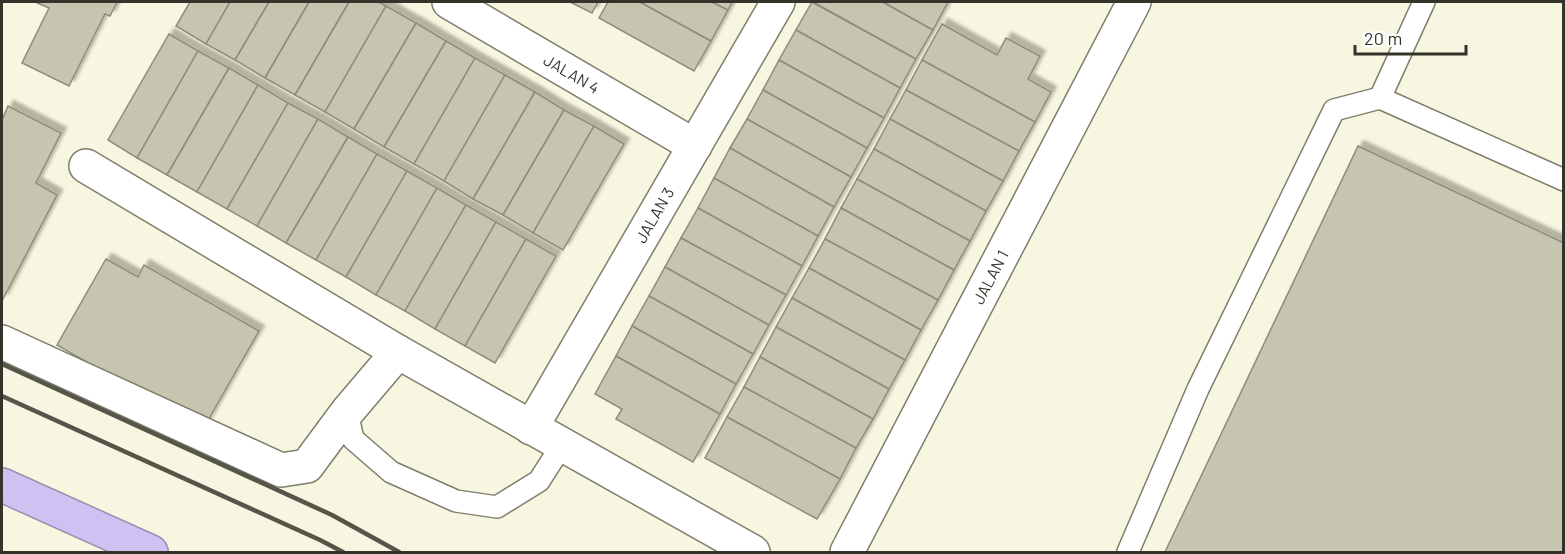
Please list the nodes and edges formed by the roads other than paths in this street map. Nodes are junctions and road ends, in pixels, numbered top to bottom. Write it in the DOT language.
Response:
graph roads {
  1 [pos="449,2"];
  2 [pos="778,2"];
  3 [pos="1134,2"];
  4 [pos="1424,2"];
  5 [pos="1380,98"];
  6 [pos="695,146"];
  7 [pos="86,166"];
  8 [pos="1563,180"];
  9 [pos="2,342"];
  10 [pos="398,352"];
  11 [pos="347,412"];
  12 [pos="531,428"];
  13 [pos="561,445"];
  14 [pos="2,485"];
  15 [pos="151,552"];
  16 [pos="753,552"];
  17 [pos="847,552"];
  18 [pos="1128,552"];
  1 -- 6 [label="street, JALAN 4"];
  2 -- 6 [label="street, JALAN 3"];
  3 -- 17 [label="street, JALAN 1"];
  4 -- 5 [label="lane"];
  5 -- 8 [label="lane"];
  5 -- 18 [label="lane"];
  6 -- 12 [label="street, JALAN 3"];
  7 -- 10 [label="street"];
  9 -- 11 [label="street"];
  10 -- 11 [label="street"];
  10 -- 12 [label="street"];
  11 -- 13 [label="lane"];
  12 -- 13 [label="street"];
  13 -- 16 [label="street"];
  14 -- 15 [label="highway"];
}
